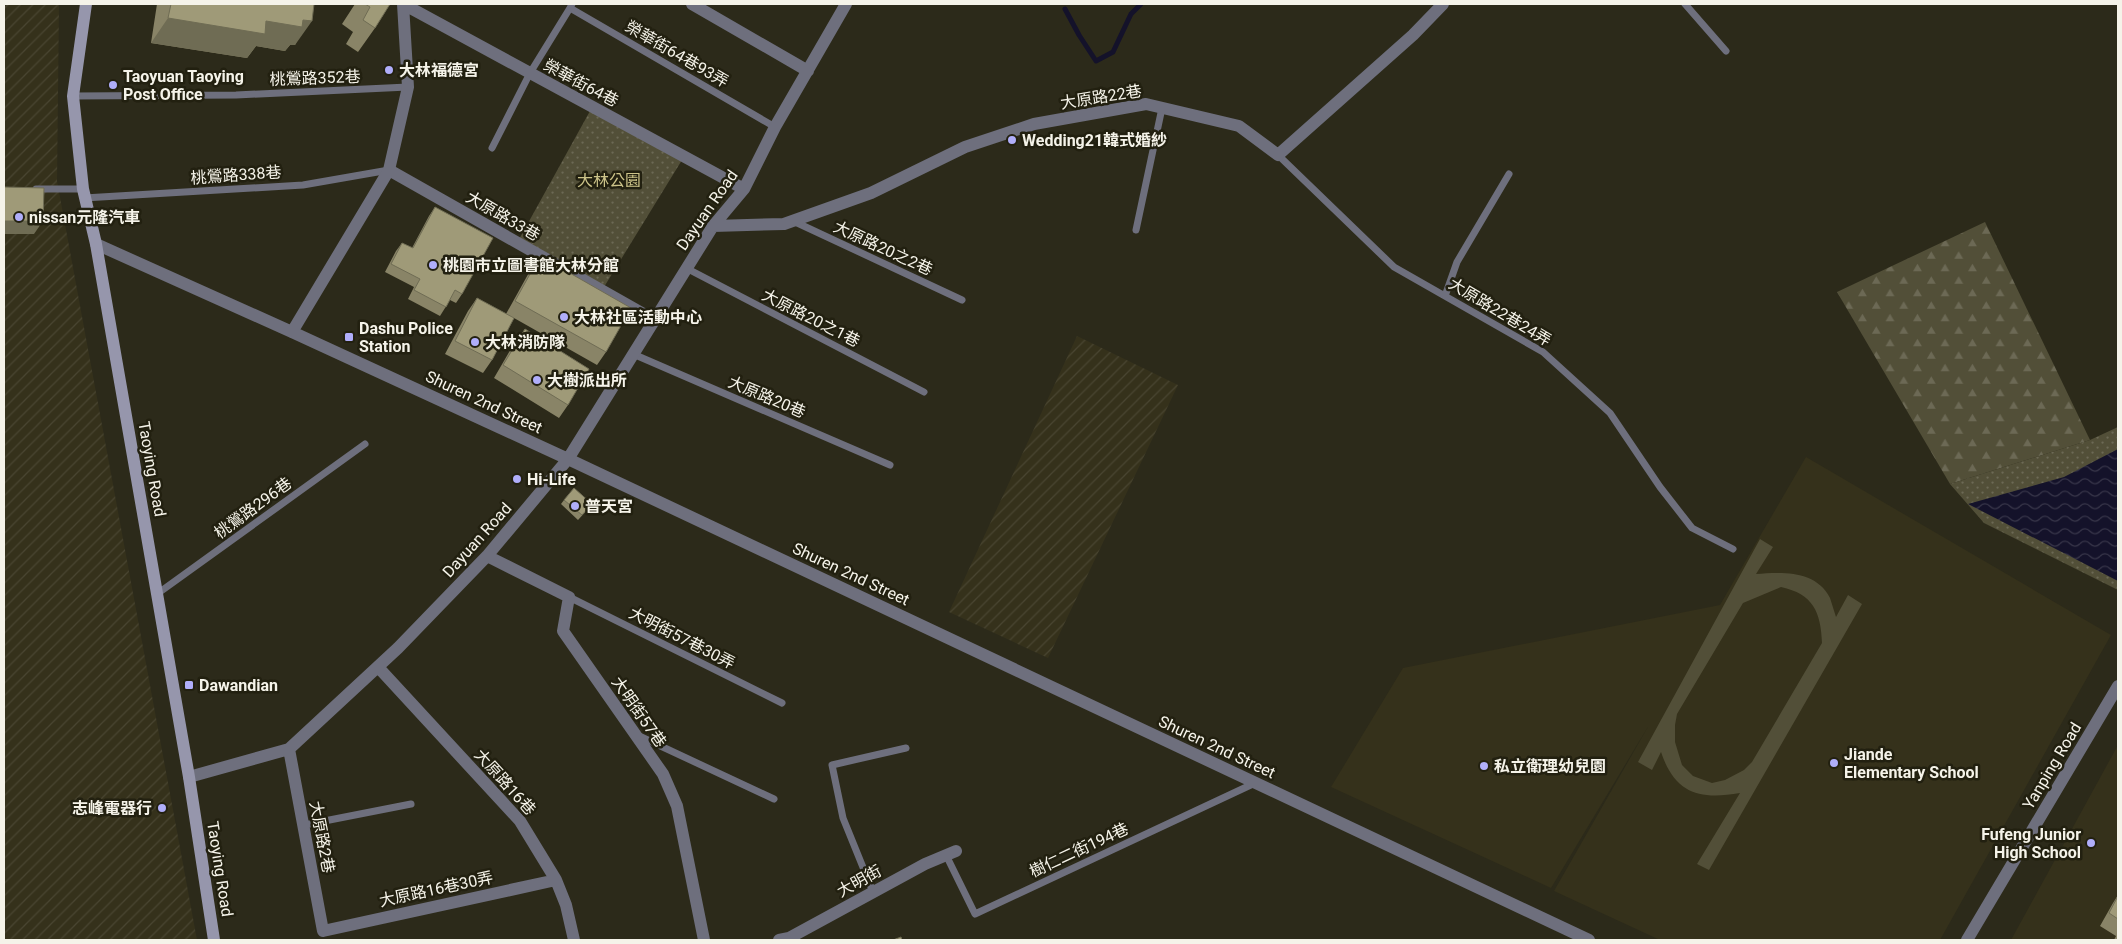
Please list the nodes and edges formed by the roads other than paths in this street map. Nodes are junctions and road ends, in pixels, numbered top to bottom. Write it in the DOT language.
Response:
graph roads {
  1 [pos="86,4"];
  2 [pos="403,4"];
  3 [pos="692,4"];
  4 [pos="846,4"];
  5 [pos="1443,4"];
  6 [pos="1685,4"];
  7 [pos="571,6"];
  8 [pos="1726,51"];
  9 [pos="808,71"];
  10 [pos="530,73"];
  11 [pos="408,87"];
  12 [pos="73,96"];
  13 [pos="1162,108"];
  14 [pos="775,127"];
  15 [pos="492,148"];
  16 [pos="1278,155"];
  17 [pos="389,170"];
  18 [pos="1509,174"];
  19 [pos="24,189"];
  20 [pos="744,190"];
  21 [pos="84,194"];
  22 [pos="792,221"];
  23 [pos="712,226"];
  24 [pos="1136,230"];
  25 [pos="96,244"];
  26 [pos="686,268"];
  27 [pos="1445,296"];
  28 [pos="962,300"];
  29 [pos="654,320"];
  30 [pos="292,332"];
  31 [pos="633,354"];
  32 [pos="924,392"];
  33 [pos="365,444"];
  34 [pos="568,459"];
  35 [pos="890,465"];
  36 [pos="1733,549"];
  37 [pos="487,556"];
  38 [pos="157,594"];
  39 [pos="569,597"];
  40 [pos="378,667"];
  41 [pos="2118,686"];
  42 [pos="782,703"];
  43 [pos="635,733"];
  44 [pos="906,748"];
  45 [pos="289,749"];
  46 [pos="189,777"];
  47 [pos="1255,783"];
  48 [pos="774,799"];
  49 [pos="411,804"];
  50 [pos="304,825"];
  51 [pos="951,853"];
  52 [pos="556,880"];
  53 [pos="874,892"];
  54 [pos="323,931"];
  55 [pos="214,940"];
  56 [pos="574,940"];
  57 [pos="704,940"];
  58 [pos="779,940"];
  59 [pos="1589,940"];
  60 [pos="1967,940"];
  1 -- 12 [label="main road, Taoying Road"];
  2 -- 10 [label="street, 榮華街64巷"];
  2 -- 11 [label="street, 榮華街64巷"];
  3 -- 9 [label="street"];
  4 -- 9 [label="street, Dayuan Road"];
  5 -- 16 [label="street"];
  6 -- 8 [label="lane"];
  7 -- 10 [label="lane"];
  7 -- 14 [label="lane, 榮華街64巷93弄"];
  9 -- 14 [label="street, Dayuan Road"];
  10 -- 15 [label="lane"];
  10 -- 20 [label="street, 榮華街64巷"];
  11 -- 12 [label="lane, 桃鶯路352巷"];
  11 -- 17 [label="street, 榮華街64巷"];
  12 -- 21 [label="main road, Taoying Road"];
  13 -- 16 [label="street, 大原路22巷"];
  13 -- 22 [label="street, 大原路22巷"];
  13 -- 24 [label="lane"];
  14 -- 20 [label="street, Dayuan Road"];
  16 -- 27 [label="lane, 大原路22巷24弄"];
  17 -- 21 [label="lane, 桃鶯路338巷"];
  17 -- 29 [label="street, 大原路33巷"];
  17 -- 30 [label="street, 榮華街64巷"];
  18 -- 27 [label="lane"];
  19 -- 21 [label="lane, 桃鶯路338巷"];
  20 -- 23 [label="street, Dayuan Road"];
  21 -- 25 [label="main road, Taoying Road"];
  22 -- 23 [label="street, 大原路22巷"];
  22 -- 28 [label="lane, 大原路20之2巷"];
  23 -- 26 [label="street, Dayuan Road"];
  25 -- 30 [label="street, Shuren 2nd Street"];
  25 -- 38 [label="main road, Taoying Road"];
  26 -- 29 [label="street, Dayuan Road"];
  26 -- 32 [label="lane, 大原路20之1巷"];
  27 -- 36 [label="lane, 大原路22巷24弄"];
  29 -- 31 [label="street, Dayuan Road"];
  30 -- 34 [label="street, Shuren 2nd Street"];
  31 -- 34 [label="street, Dayuan Road"];
  31 -- 35 [label="lane, 大原路20巷"];
  33 -- 38 [label="lane, 桃鶯路296巷"];
  34 -- 37 [label="street, Dayuan Road"];
  34 -- 47 [label="street, Shuren 2nd Street"];
  37 -- 39 [label="street"];
  37 -- 40 [label="street, Dayuan Road"];
  38 -- 46 [label="main road, Taoying Road"];
  39 -- 42 [label="lane, 大明街57巷30弄"];
  39 -- 43 [label="street, 大明街57巷"];
  40 -- 45 [label="street, Dayuan Road"];
  40 -- 52 [label="street, 大原路16巷"];
  41 -- 60 [label="street, Yanping Road"];
  43 -- 48 [label="lane"];
  43 -- 57 [label="street, 大明街57巷"];
  44 -- 53 [label="lane"];
  45 -- 46 [label="street, Dayuan Road"];
  45 -- 50 [label="street, 大原路2巷"];
  46 -- 55 [label="main road, Taoying Road"];
  47 -- 51 [label="lane, 樹仁二街194巷"];
  47 -- 59 [label="street, Shuren 2nd Street"];
  49 -- 50 [label="lane"];
  50 -- 54 [label="street, 大原路2巷"];
  51 -- 53 [label="street, 大明街"];
  52 -- 54 [label="street, 大原路16巷30弄"];
  52 -- 56 [label="street, 大原路16巷"];
  53 -- 58 [label="street, 大明街"];
}
